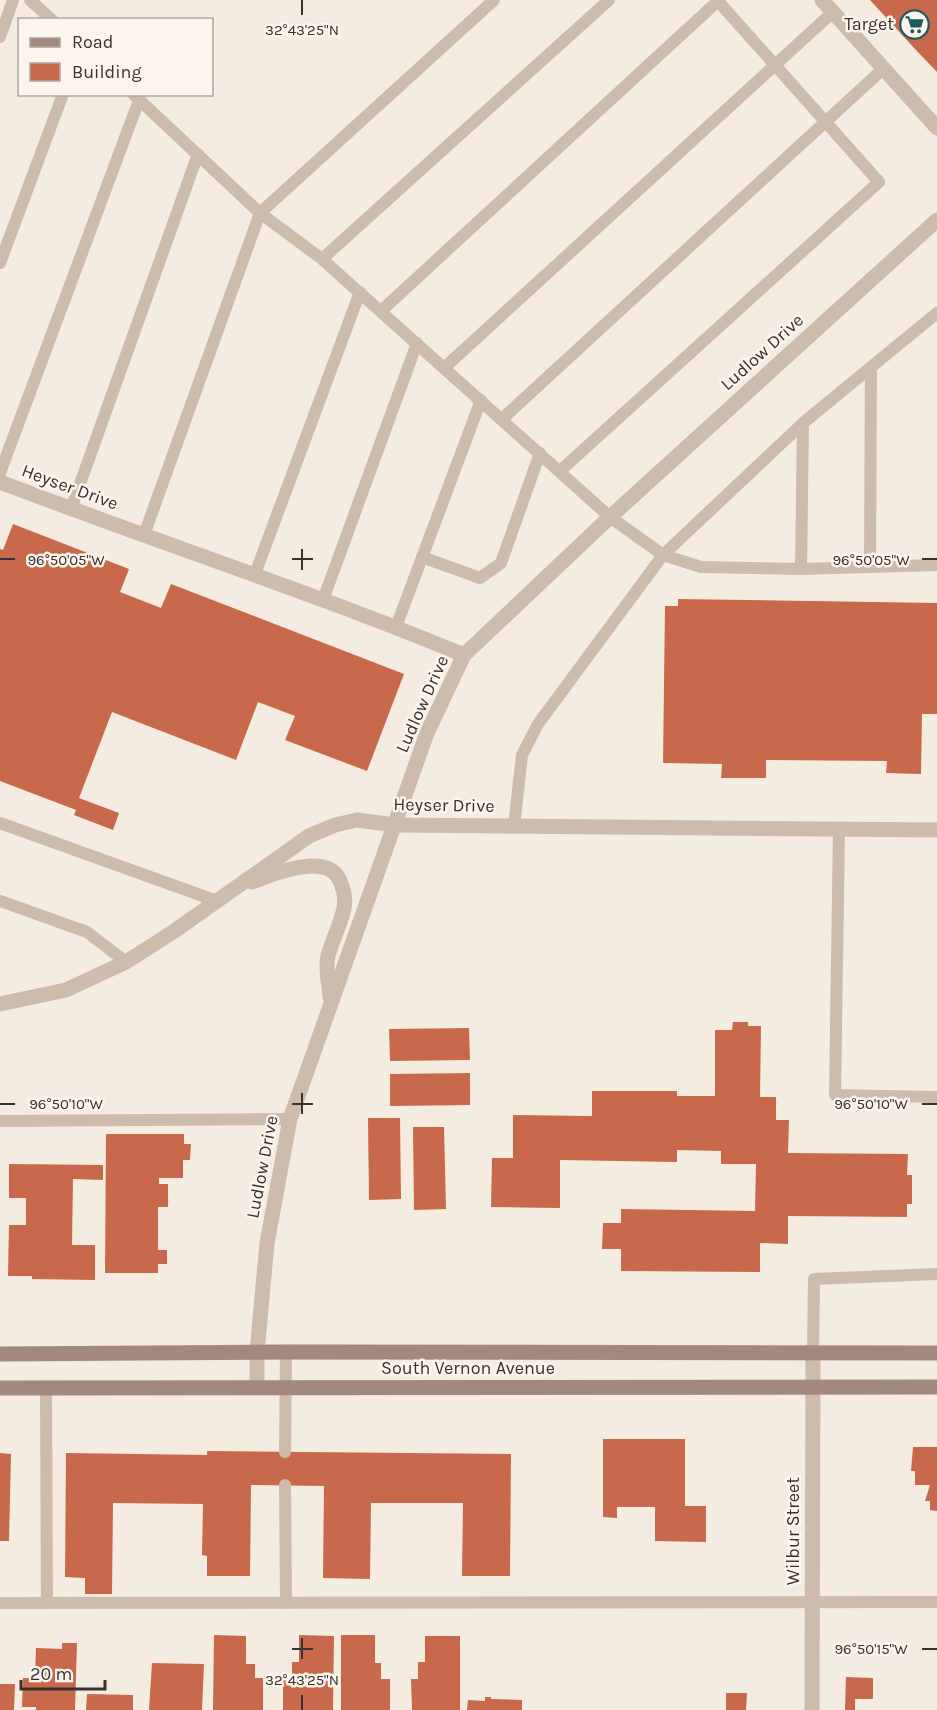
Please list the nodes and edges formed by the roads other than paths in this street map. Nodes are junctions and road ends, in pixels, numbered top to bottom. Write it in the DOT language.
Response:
graph roads {
  1 [pos="13,0"];
  2 [pos="30,0"];
  3 [pos="494,0"];
  4 [pos="609,0"];
  5 [pos="718,0"];
  6 [pos="822,0"];
  7 [pos="833,12"];
  8 [pos="50,18"];
  9 [pos="0,37"];
  10 [pos="775,65"];
  11 [pos="884,68"];
  12 [pos="62,96"];
  13 [pos="136,97"];
  14 [pos="825,122"];
  15 [pos="937,128"];
  16 [pos="198,154"];
  17 [pos="260,213"];
  18 [pos="937,219"];
  19 [pos="322,259"];
  20 [pos="0,263"];
  21 [pos="360,292"];
  22 [pos="381,311"];
  23 [pos="937,313"];
  24 [pos="417,343"];
  25 [pos="444,368"];
  26 [pos="871,368"];
  27 [pos="481,400"];
  28 [pos="502,419"];
  29 [pos="803,423"];
  30 [pos="540,453"];
  31 [pos="560,471"];
  32 [pos="0,473"];
  33 [pos="0,482"];
  34 [pos="71,509"];
  35 [pos="610,517"];
  36 [pos="144,535"];
  37 [pos="663,555"];
  38 [pos="422,557"];
  39 [pos="937,565"];
  40 [pos="870,566"];
  41 [pos="801,569"];
  42 [pos="255,574"];
  43 [pos="323,600"];
  44 [pos="396,627"];
  45 [pos="464,655"];
  46 [pos="0,823"];
  47 [pos="395,825"];
  48 [pos="513,826"];
  49 [pos="839,829"];
  50 [pos="937,830"];
  51 [pos="232,889"];
  52 [pos="217,901"];
  53 [pos="0,902"];
  54 [pos="126,962"];
  55 [pos="0,1004"];
  56 [pos="331,1005"];
  57 [pos="937,1097"];
  58 [pos="290,1119"];
  59 [pos="0,1121"];
  60 [pos="937,1274"];
  61 [pos="286,1352"];
  62 [pos="813,1352"];
  63 [pos="256,1353"];
  64 [pos="937,1353"];
  65 [pos="0,1354"];
  66 [pos="256,1387"];
  67 [pos="813,1387"];
  68 [pos="937,1387"];
  69 [pos="0,1388"];
  70 [pos="46,1388"];
  71 [pos="285,1388"];
  72 [pos="285,1452"];
  73 [pos="285,1485"];
  74 [pos="812,1602"];
  75 [pos="937,1602"];
  76 [pos="0,1603"];
  77 [pos="47,1603"];
  78 [pos="286,1603"];
  79 [pos="812,1710"];
  1 -- 9 [label="lane"];
  2 -- 8 [label="lane"];
  3 -- 17 [label="lane"];
  4 -- 19 [label="lane"];
  5 -- 10 [label="lane"];
  5 -- 22 [label="lane"];
  6 -- 7 [label="street"];
  7 -- 10 [label="lane"];
  7 -- 11 [label="street"];
  10 -- 14 [label="lane"];
  10 -- 25 [label="lane"];
  11 -- 14 [label="lane"];
  11 -- 15 [label="street"];
  12 -- 20 [label="lane"];
  13 -- 16 [label="lane"];
  13 -- 32 [label="lane"];
  14 -- 28 [label="lane"];
  14 -- 31 [label="lane"];
  16 -- 17 [label="lane"];
  16 -- 34 [label="lane"];
  17 -- 19 [label="lane"];
  17 -- 36 [label="lane"];
  18 -- 35 [label="street, Ludlow Drive"];
  19 -- 21 [label="lane"];
  21 -- 22 [label="lane"];
  21 -- 42 [label="lane"];
  22 -- 24 [label="lane"];
  23 -- 26 [label="lane"];
  24 -- 25 [label="lane"];
  24 -- 43 [label="lane"];
  25 -- 27 [label="lane"];
  26 -- 29 [label="lane"];
  26 -- 40 [label="lane"];
  27 -- 28 [label="lane"];
  27 -- 38 [label="lane"];
  28 -- 30 [label="lane"];
  29 -- 37 [label="lane"];
  29 -- 41 [label="lane"];
  30 -- 31 [label="lane"];
  30 -- 38 [label="lane"];
  31 -- 35 [label="lane"];
  33 -- 34 [label="street, Heyser Drive"];
  34 -- 36 [label="street, Heyser Drive"];
  35 -- 37 [label="lane"];
  35 -- 45 [label="street, Ludlow Drive"];
  36 -- 42 [label="street, Heyser Drive"];
  37 -- 41 [label="lane"];
  37 -- 48 [label="lane"];
  38 -- 44 [label="lane"];
  39 -- 40 [label="lane"];
  40 -- 41 [label="lane"];
  42 -- 43 [label="street, Heyser Drive"];
  43 -- 44 [label="street, Heyser Drive"];
  44 -- 45 [label="street, Heyser Drive"];
  45 -- 47 [label="street, Ludlow Drive"];
  46 -- 52 [label="lane"];
  47 -- 48 [label="street, Heyser Drive"];
  47 -- 51 [label="street, Heyser Drive"];
  47 -- 56 [label="street, Ludlow Drive"];
  48 -- 49 [label="street, Heyser Drive"];
  49 -- 50 [label="street, Heyser Drive"];
  49 -- 57 [label="lane"];
  51 -- 52 [label="street, Heyser Drive"];
  51 -- 56 [label="street"];
  52 -- 54 [label="street, Heyser Drive"];
  53 -- 54 [label="lane"];
  54 -- 55 [label="street, Heyser Drive"];
  56 -- 58 [label="street, Ludlow Drive"];
  58 -- 59 [label="lane"];
  58 -- 63 [label="street, Ludlow Drive"];
  60 -- 62 [label="lane"];
  61 -- 62 [label="main road, South Vernon Avenue"];
  61 -- 63 [label="main road, South Vernon Avenue"];
  61 -- 71 [label="lane"];
  62 -- 64 [label="main road, South Vernon Avenue"];
  62 -- 67 [label="street, Wilbur Street"];
  63 -- 65 [label="main road, South Vernon Avenue"];
  63 -- 66 [label="street, Ludlow Drive"];
  66 -- 70 [label="main road, South Vernon Avenue"];
  66 -- 71 [label="main road, South Vernon Avenue"];
  67 -- 68 [label="main road, South Vernon Avenue"];
  67 -- 71 [label="main road, South Vernon Avenue"];
  67 -- 74 [label="street, Wilbur Street"];
  69 -- 70 [label="main road, South Vernon Avenue"];
  70 -- 77 [label="lane"];
  71 -- 72 [label="lane"];
  73 -- 78 [label="lane"];
  74 -- 75 [label="lane"];
  74 -- 78 [label="lane"];
  74 -- 79 [label="street, Wilbur Street"];
  76 -- 77 [label="lane"];
  77 -- 78 [label="lane"];
}
